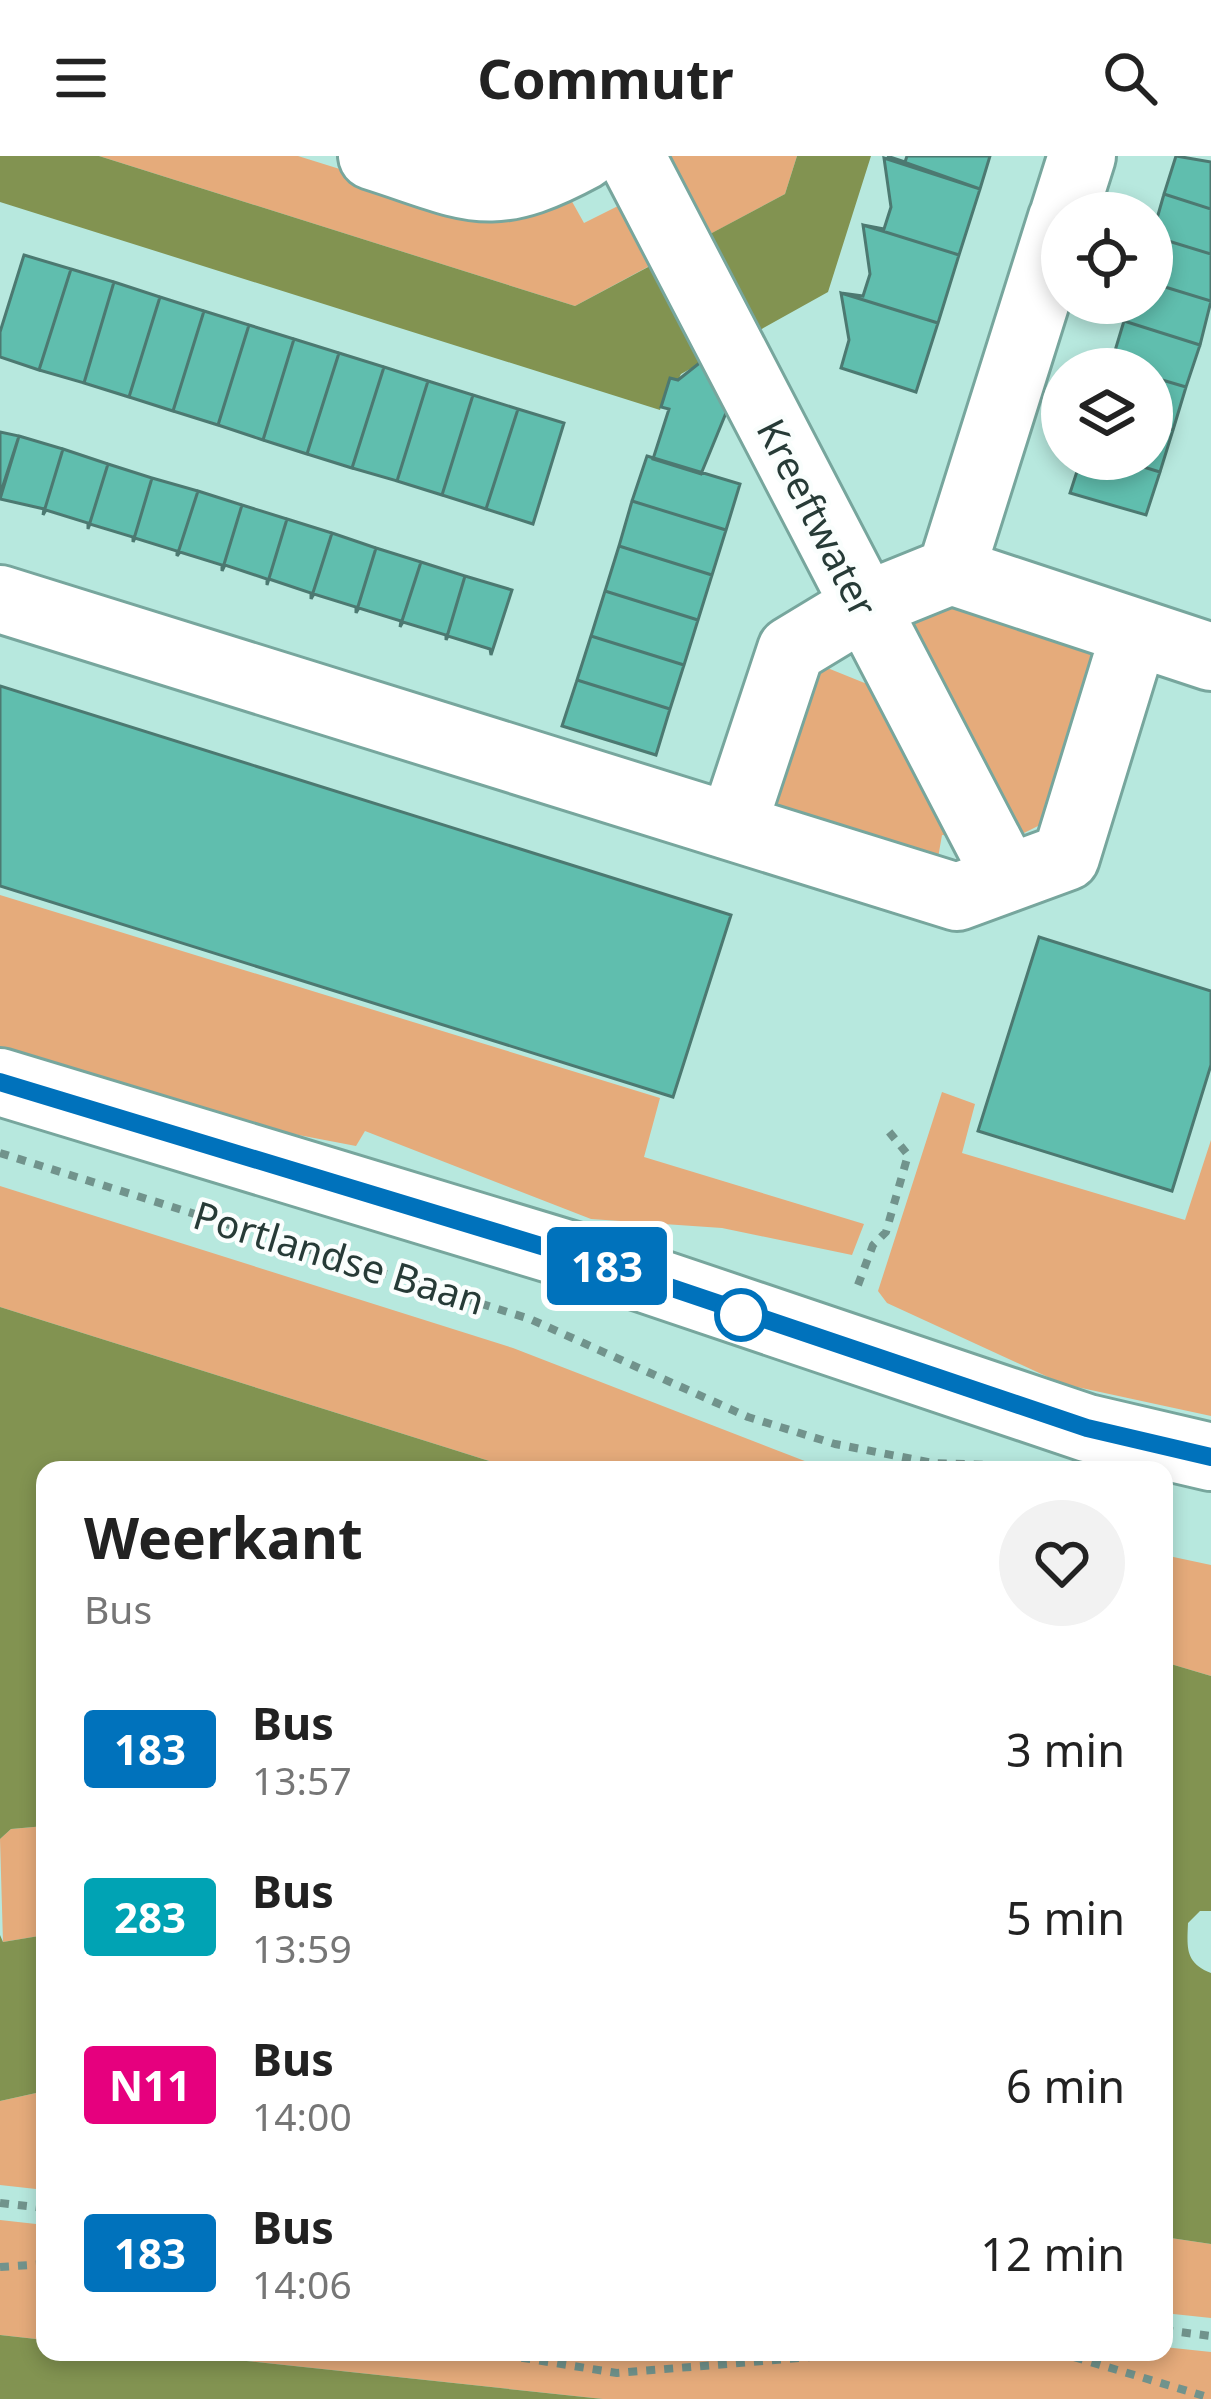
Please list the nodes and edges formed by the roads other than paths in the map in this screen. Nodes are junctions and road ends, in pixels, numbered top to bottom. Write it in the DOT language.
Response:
graph roads {
  1 [pos="372,156"];
  2 [pos="584,156"];
  3 [pos="1082,156"];
  4 [pos="644,182"];
  5 [pos="1070,192"];
  6 [pos="1041,285"];
  7 [pos="950,572"];
  8 [pos="0,599"];
  9 [pos="862,607"];
  10 [pos="1136,632"];
  11 [pos="1211,657"];
  12 [pos="733,825"];
  13 [pos="1007,878"];
  14 [pos="0,1082"];
  15 [pos="1211,1456"];
  1 -- 2 [label="street"];
  3 -- 5 [label="street"];
  4 -- 9 [label="street, Kreeftwater"];
  6 -- 7 [label="street"];
  7 -- 9 [label="street"];
  7 -- 10 [label="street"];
  8 -- 12 [label="street"];
  9 -- 12 [label="street"];
  9 -- 13 [label="street, Kreeftwater"];
  10 -- 11 [label="street"];
  10 -- 13 [label="street"];
  12 -- 13 [label="street"];
  14 -- 15 [label="street, Portlandse Baan"];
}
